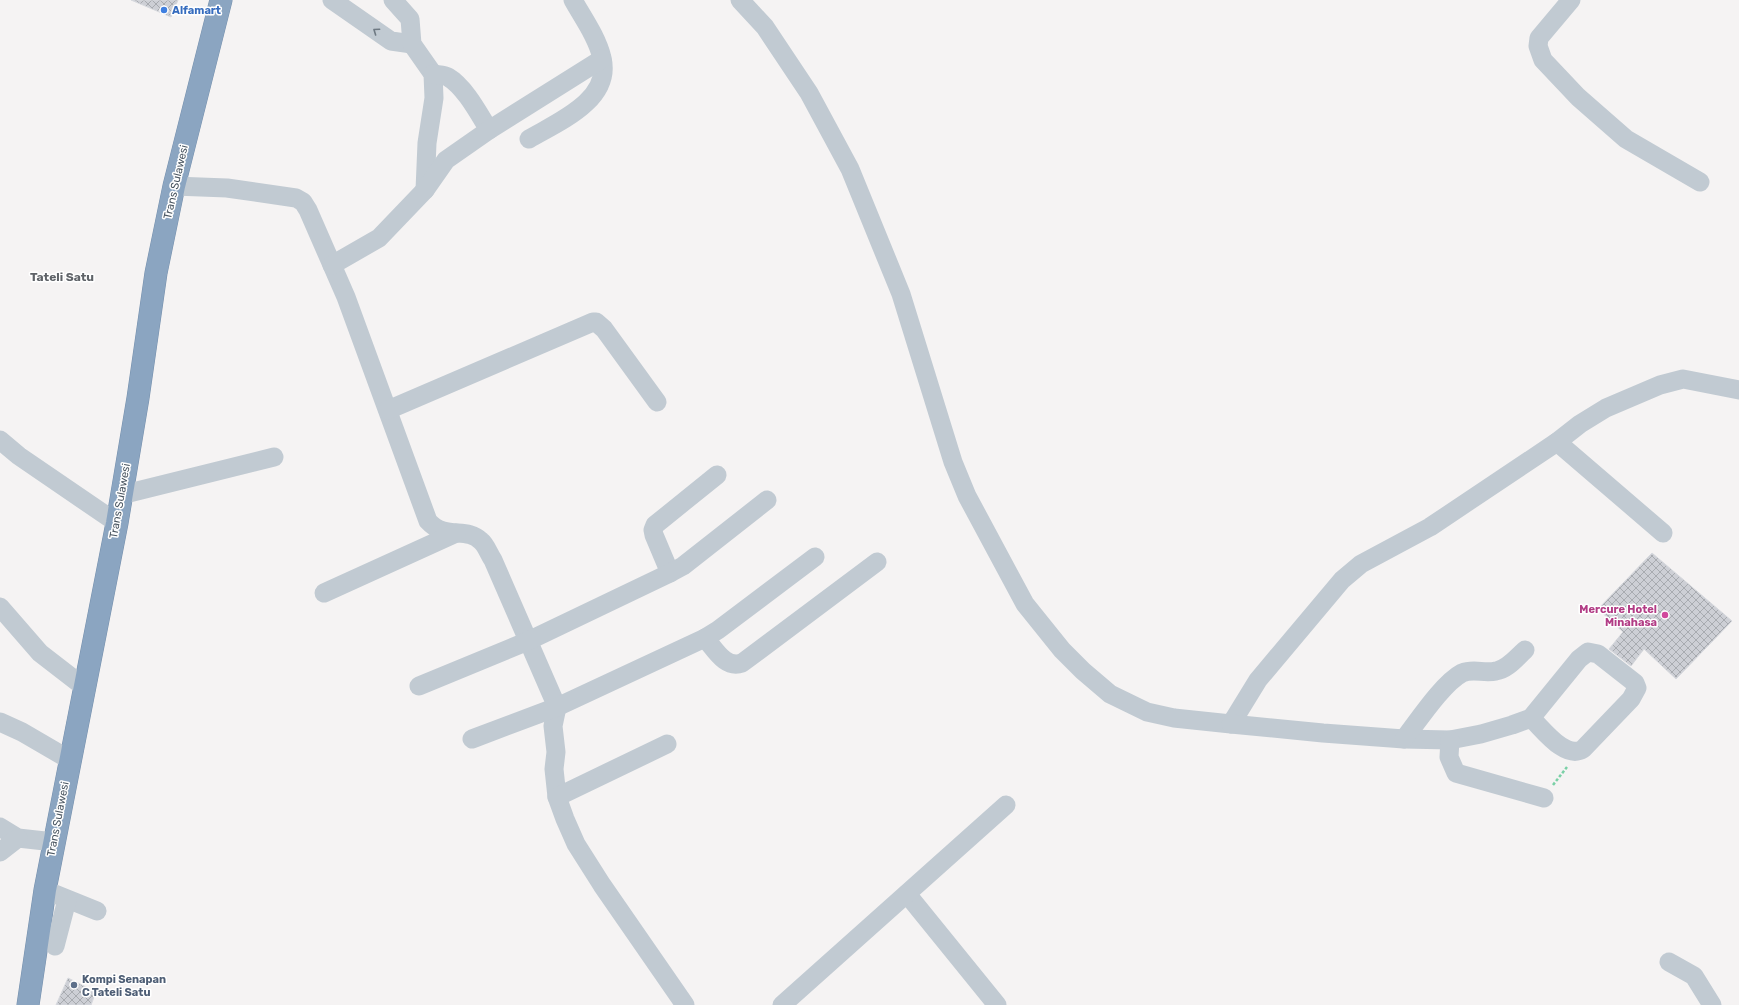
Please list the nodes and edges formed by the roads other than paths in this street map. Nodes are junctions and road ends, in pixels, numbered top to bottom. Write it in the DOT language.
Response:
graph roads {
  1 [pos="332,0"];
  2 [pos="393,0"];
  3 [pos="573,0"];
  4 [pos="740,0"];
  5 [pos="1571,0"];
  6 [pos="219,1"];
  7 [pos="412,44"];
  8 [pos="602,59"];
  9 [pos="433,74"];
  10 [pos="489,130"];
  11 [pos="529,139"];
  12 [pos="1700,182"];
  13 [pos="174,186"];
  14 [pos="425,190"];
  15 [pos="332,265"];
  16 [pos="1739,390"];
  17 [pos="657,402"];
  18 [pos="388,410"];
  19 [pos="0,440"];
  20 [pos="1557,442"];
  21 [pos="274,457"];
  22 [pos="717,475"];
  23 [pos="121,495"];
  24 [pos="767,500"];
  25 [pos="117,523"];
  26 [pos="456,533"];
  27 [pos="1663,533"];
  28 [pos="815,557"];
  29 [pos="877,562"];
  30 [pos="670,573"];
  31 [pos="324,593"];
  32 [pos="0,607"];
  33 [pos="705,638"];
  34 [pos="528,640"];
  35 [pos="1525,650"];
  36 [pos="419,686"];
  37 [pos="84,687"];
  38 [pos="557,707"];
  39 [pos="1531,718"];
  40 [pos="0,722"];
  41 [pos="1231,724"];
  42 [pos="472,739"];
  43 [pos="1404,739"];
  44 [pos="1450,740"];
  45 [pos="667,744"];
  46 [pos="70,760"];
  47 [pos="557,797"];
  48 [pos="1544,798"];
  49 [pos="1006,805"];
  50 [pos="0,827"];
  51 [pos="18,838"];
  52 [pos="54,842"];
  53 [pos="0,852"];
  54 [pos="45,890"];
  55 [pos="907,894"];
  56 [pos="67,900"];
  57 [pos="97,911"];
  58 [pos="55,946"];
  59 [pos="1669,962"];
  60 [pos="989,1002"];
  61 [pos="28,1005"];
  62 [pos="685,1005"];
  63 [pos="782,1005"];
  64 [pos="1712,1005"];
  7 -- 1 [label="street, one-way"];
  2 -- 7 [label="street"];
  3 -- 8 [label="street"];
  4 -- 41 [label="street"];
  5 -- 12 [label="street"];
  6 -- 13 [label="highway, Trans Sulawesi"];
  7 -- 9 [label="street"];
  8 -- 10 [label="street"];
  8 -- 11 [label="street"];
  9 -- 10 [label="street"];
  9 -- 14 [label="street"];
  10 -- 14 [label="street"];
  13 -- 15 [label="street"];
  13 -- 23 [label="highway, Trans Sulawesi"];
  14 -- 15 [label="street"];
  15 -- 18 [label="street"];
  16 -- 20 [label="street"];
  17 -- 18 [label="street"];
  18 -- 26 [label="street"];
  19 -- 25 [label="street"];
  20 -- 27 [label="street"];
  20 -- 41 [label="street"];
  21 -- 23 [label="street"];
  22 -- 30 [label="street"];
  23 -- 25 [label="highway, Trans Sulawesi"];
  24 -- 30 [label="street"];
  25 -- 37 [label="highway, Trans Sulawesi"];
  26 -- 31 [label="street"];
  26 -- 34 [label="street"];
  28 -- 33 [label="street"];
  29 -- 33 [label="street"];
  30 -- 34 [label="street"];
  32 -- 37 [label="street"];
  33 -- 38 [label="street"];
  34 -- 36 [label="street"];
  34 -- 38 [label="street"];
  35 -- 43 [label="street"];
  37 -- 46 [label="highway, Trans Sulawesi"];
  38 -- 42 [label="street"];
  38 -- 47 [label="street"];
  39 -- 39 [label="street"];
  39 -- 44 [label="street"];
  40 -- 46 [label="street"];
  41 -- 43 [label="street"];
  43 -- 44 [label="street"];
  44 -- 48 [label="street"];
  45 -- 47 [label="street"];
  46 -- 52 [label="highway, Trans Sulawesi"];
  47 -- 62 [label="street"];
  49 -- 55 [label="street"];
  50 -- 51 [label="street"];
  51 -- 52 [label="street"];
  51 -- 53 [label="street"];
  52 -- 54 [label="highway, Trans Sulawesi"];
  54 -- 56 [label="street"];
  54 -- 61 [label="highway, Trans Sulawesi"];
  55 -- 60 [label="street"];
  55 -- 63 [label="street"];
  56 -- 57 [label="street"];
  56 -- 58 [label="street"];
  59 -- 64 [label="street"];
}
